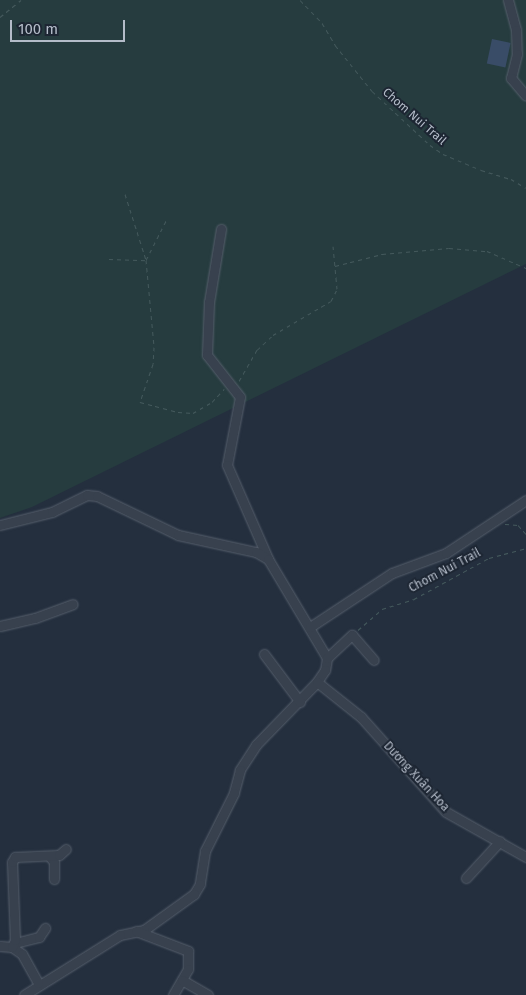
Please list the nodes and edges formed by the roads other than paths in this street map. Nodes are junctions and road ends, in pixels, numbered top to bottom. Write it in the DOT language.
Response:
graph roads {
  1 [pos="508,0"];
  2 [pos="526,96"];
  3 [pos="221,229"];
  4 [pos="526,500"];
  5 [pos="0,525"];
  6 [pos="268,559"];
  7 [pos="74,604"];
  8 [pos="0,626"];
  9 [pos="310,627"];
  10 [pos="264,654"];
  11 [pos="327,658"];
  12 [pos="374,660"];
  13 [pos="317,682"];
  14 [pos="300,702"];
  15 [pos="500,841"];
  16 [pos="66,849"];
  17 [pos="50,857"];
  18 [pos="526,857"];
  19 [pos="466,878"];
  20 [pos="54,879"];
  21 [pos="45,928"];
  22 [pos="134,931"];
  23 [pos="14,945"];
  24 [pos="0,946"];
  25 [pos="182,980"];
  26 [pos="38,983"];
  27 [pos="24,995"];
  28 [pos="173,995"];
  29 [pos="208,995"];
  1 -- 2 [label="street"];
  3 -- 6 [label="street"];
  4 -- 9 [label="street"];
  5 -- 6 [label="street"];
  6 -- 9 [label="street"];
  7 -- 8 [label="street"];
  9 -- 11 [label="street"];
  10 -- 14 [label="street"];
  11 -- 12 [label="street"];
  11 -- 13 [label="street"];
  13 -- 14 [label="street"];
  13 -- 15 [label="street, Dương Xuân Hoa"];
  14 -- 22 [label="street"];
  15 -- 18 [label="street, Dương Xuân Hoa"];
  15 -- 19 [label="street"];
  16 -- 17 [label="street"];
  17 -- 20 [label="street"];
  17 -- 23 [label="street"];
  21 -- 23 [label="street"];
  22 -- 25 [label="street"];
  22 -- 26 [label="street"];
  23 -- 24 [label="street"];
  23 -- 26 [label="street"];
  25 -- 28 [label="street"];
  25 -- 29 [label="street"];
  26 -- 27 [label="street"];
}
